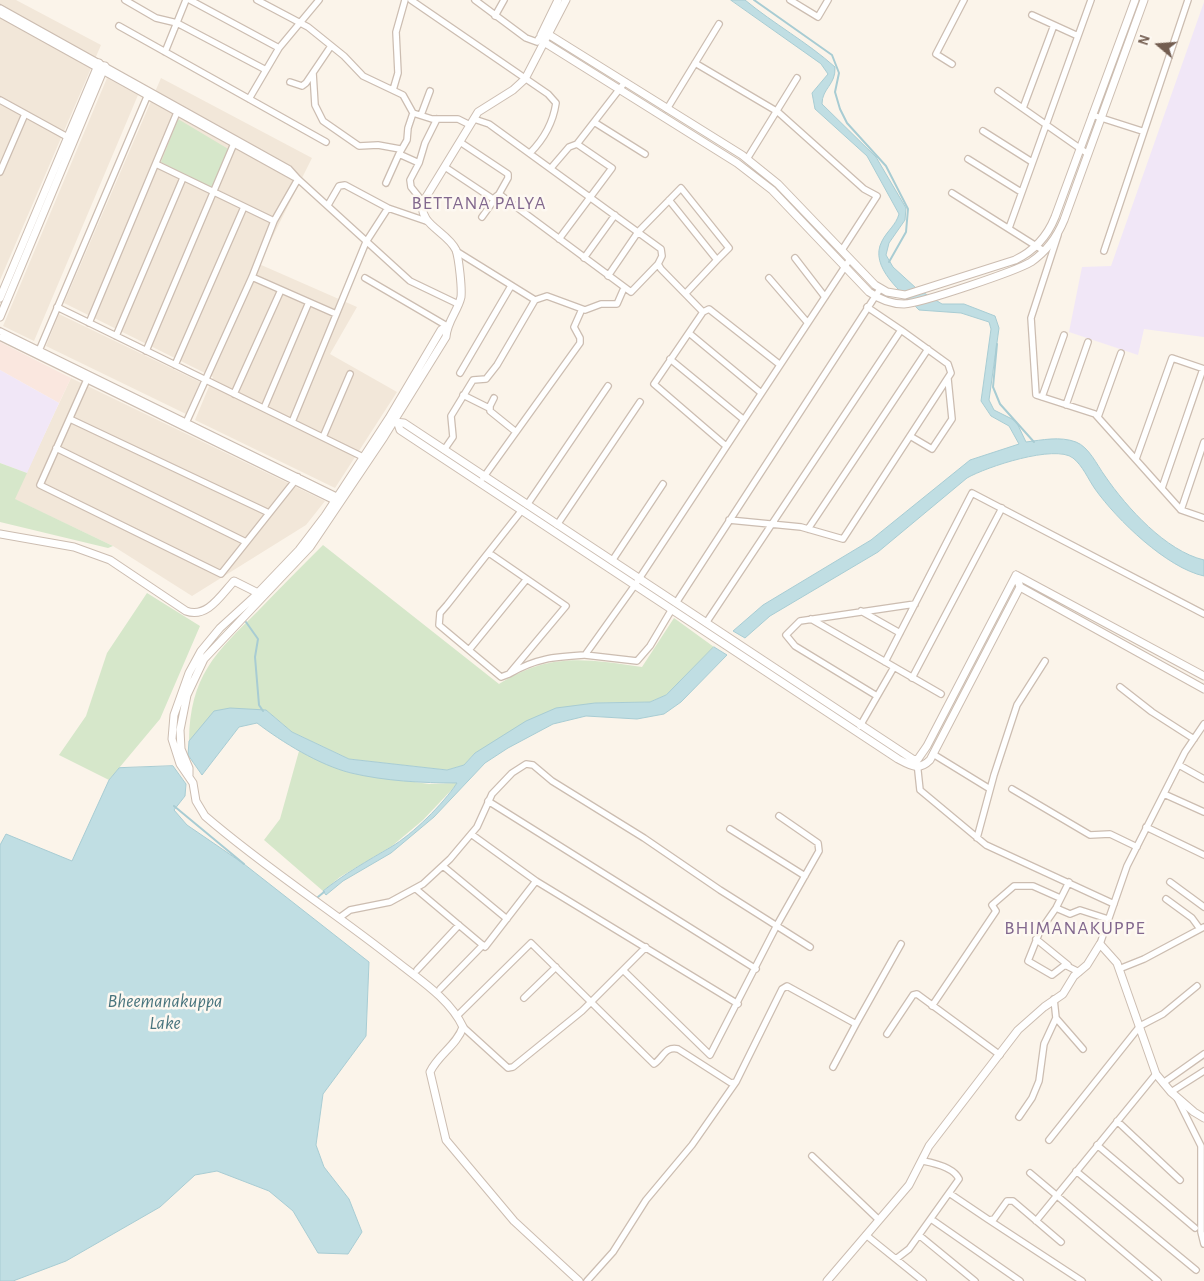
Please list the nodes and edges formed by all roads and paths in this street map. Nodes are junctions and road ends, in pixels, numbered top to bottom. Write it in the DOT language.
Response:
graph roads {
  1 [pos="125,0"];
  2 [pos="186,0"];
  3 [pos="190,0"];
  4 [pos="257,0"];
  5 [pos="319,0"];
  6 [pos="405,0"];
  7 [pos="411,0"];
  8 [pos="475,0"];
  9 [pos="504,0"];
  10 [pos="558,0"];
  11 [pos="566,0"];
  12 [pos="828,0"];
  13 [pos="964,0"];
  14 [pos="1091,0"];
  15 [pos="1135,0"];
  16 [pos="1144,0"];
  17 [pos="1188,0"];
  18 [pos="793,1"];
  19 [pos="0,8"];
  20 [pos="0,14"];
  21 [pos="1032,15"];
  22 [pos="495,16"];
  23 [pos="177,23"];
  24 [pos="301,24"];
  25 [pos="719,24"];
  26 [pos="1054,25"];
  27 [pos="119,26"];
  28 [pos="545,33"];
  29 [pos="1078,36"];
  30 [pos="540,41"];
  31 [pos="332,46"];
  32 [pos="279,48"];
  33 [pos="165,52"];
  34 [pos="695,63"];
  35 [pos="952,64"];
  36 [pos="101,67"];
  37 [pos="266,70"];
  38 [pos="313,72"];
  39 [pos="797,78"];
  40 [pos="525,79"];
  41 [pos="290,82"];
  42 [pos="624,82"];
  43 [pos="619,89"];
  44 [pos="393,90"];
  45 [pos="430,91"];
  46 [pos="998,91"];
  47 [pos="148,93"];
  48 [pos="249,99"];
  49 [pos="0,100"];
  50 [pos="1023,108"];
  51 [pos="667,109"];
  52 [pos="178,110"];
  53 [pos="413,112"];
  54 [pos="778,112"];
  55 [pos="25,114"];
  56 [pos="421,115"];
  57 [pos="1092,115"];
  58 [pos="1101,118"];
  59 [pos="437,119"];
  60 [pos="472,122"];
  61 [pos="594,122"];
  62 [pos="1046,124"];
  63 [pos="982,131"];
  64 [pos="1142,131"];
  65 [pos="71,139"];
  66 [pos="235,142"];
  67 [pos="326,142"];
  68 [pos="460,142"];
  69 [pos="577,144"];
  70 [pos="1080,148"];
  71 [pos="400,152"];
  72 [pos="530,153"];
  73 [pos="645,154"];
  74 [pos="1088,154"];
  75 [pos="747,159"];
  76 [pos="968,159"];
  77 [pos="1032,162"];
  78 [pos="419,163"];
  79 [pos="156,164"];
  80 [pos="445,166"];
  81 [pos="551,168"];
  82 [pos="0,172"];
  83 [pos="183,178"];
  84 [pos="298,179"];
  85 [pos="386,183"];
  86 [pos="213,192"];
  87 [pos="952,192"];
  88 [pos="1021,192"];
  89 [pos="499,194"];
  90 [pos="591,198"];
  91 [pos="495,199"];
  92 [pos="670,200"];
  93 [pos="424,202"];
  94 [pos="328,205"];
  95 [pos="244,207"];
  96 [pos="388,208"];
  97 [pos="615,216"];
  98 [pos="482,217"];
  99 [pos="1064,220"];
  100 [pos="274,221"];
  101 [pos="426,221"];
  102 [pos="1009,228"];
  103 [pos="638,232"];
  104 [pos="560,239"];
  105 [pos="366,242"];
  106 [pos="1037,246"];
  107 [pos="842,250"];
  108 [pos="456,251"];
  109 [pos="1044,251"];
  110 [pos="1104,251"];
  111 [pos="584,258"];
  112 [pos="795,258"];
  113 [pos="850,259"];
  114 [pos="717,260"];
  115 [pos="658,264"];
  116 [pos="845,266"];
  117 [pos="608,276"];
  118 [pos="252,277"];
  119 [pos="365,278"];
  120 [pos="769,278"];
  121 [pos="511,286"];
  122 [pos="624,288"];
  123 [pos="880,288"];
  124 [pos="281,290"];
  125 [pos="686,293"];
  126 [pos="875,296"];
  127 [pos="825,297"];
  128 [pos="0,298"];
  129 [pos="535,300"];
  130 [pos="309,302"];
  131 [pos="458,304"];
  132 [pos="57,307"];
  133 [pos="867,307"];
  134 [pos="582,309"];
  135 [pos="703,312"];
  136 [pos="336,314"];
  137 [pos="0,317"];
  138 [pos="807,322"];
  139 [pos="89,323"];
  140 [pos="447,326"];
  141 [pos="901,330"];
  142 [pos="0,331"];
  143 [pos="689,333"];
  144 [pos="1064,335"];
  145 [pos="116,336"];
  146 [pos="0,337"];
  147 [pos="1088,342"];
  148 [pos="146,350"];
  149 [pos="928,350"];
  150 [pos="38,352"];
  151 [pos="1120,353"];
  152 [pos="670,359"];
  153 [pos="779,364"];
  154 [pos="176,365"];
  155 [pos="1204,369"];
  156 [pos="460,373"];
  157 [pos="350,374"];
  158 [pos="88,377"];
  159 [pos="948,379"];
  160 [pos="205,380"];
  161 [pos="608,386"];
  162 [pos="760,392"];
  163 [pos="234,394"];
  164 [pos="464,395"];
  165 [pos="1042,397"];
  166 [pos="494,398"];
  167 [pos="640,402"];
  168 [pos="1066,405"];
  169 [pos="264,408"];
  170 [pos="489,408"];
  171 [pos="1098,417"];
  172 [pos="70,418"];
  173 [pos="743,419"];
  174 [pos="394,421"];
  175 [pos="292,422"];
  176 [pos="185,424"];
  177 [pos="516,432"];
  178 [pos="910,436"];
  179 [pos="323,437"];
  180 [pos="1204,442"];
  181 [pos="726,446"];
  182 [pos="56,448"];
  183 [pos="444,450"];
  184 [pos="363,457"];
  185 [pos="1136,458"];
  186 [pos="297,479"];
  187 [pos="482,479"];
  188 [pos="663,484"];
  189 [pos="1162,488"];
  190 [pos="337,499"];
  191 [pos="525,508"];
  192 [pos="1002,508"];
  193 [pos="1181,510"];
  194 [pos="269,513"];
  195 [pos="1204,518"];
  196 [pos="729,520"];
  197 [pos="772,523"];
  198 [pos="557,525"];
  199 [pos="808,529"];
  200 [pos="0,534"];
  201 [pos="246,542"];
  202 [pos="489,553"];
  203 [pos="612,561"];
  204 [pos="1016,574"];
  205 [pos="526,580"];
  206 [pos="637,581"];
  207 [pos="1020,587"];
  208 [pos="258,593"];
  209 [pos="915,604"];
  210 [pos="674,606"];
  211 [pos="861,611"];
  212 [pos="1204,614"];
  213 [pos="812,619"];
  214 [pos="706,623"];
  215 [pos="900,633"];
  216 [pos="469,650"];
  217 [pos="585,655"];
  218 [pos="1046,661"];
  219 [pos="885,662"];
  220 [pos="894,667"];
  221 [pos="509,674"];
  222 [pos="1204,676"];
  223 [pos="912,678"];
  224 [pos="1120,687"];
  225 [pos="1204,688"];
  226 [pos="942,694"];
  227 [pos="877,696"];
  228 [pos="1204,724"];
  229 [pos="860,726"];
  230 [pos="1194,739"];
  231 [pos="933,754"];
  232 [pos="916,763"];
  233 [pos="1179,765"];
  234 [pos="189,775"];
  235 [pos="1204,779"];
  236 [pos="1012,788"];
  237 [pos="990,789"];
  238 [pos="1164,794"];
  239 [pos="488,801"];
  240 [pos="1204,812"];
  241 [pos="779,816"];
  242 [pos="1146,827"];
  243 [pos="730,829"];
  244 [pos="470,834"];
  245 [pos="977,838"];
  246 [pos="1136,848"];
  247 [pos="1204,854"];
  248 [pos="443,866"];
  249 [pos="805,876"];
  250 [pos="536,881"];
  251 [pos="1070,882"];
  252 [pos="1170,882"];
  253 [pos="416,889"];
  254 [pos="1060,898"];
  255 [pos="1166,899"];
  256 [pos="1114,904"];
  257 [pos="1204,907"];
  258 [pos="1056,908"];
  259 [pos="339,918"];
  260 [pos="507,919"];
  261 [pos="1108,919"];
  262 [pos="460,925"];
  263 [pos="777,925"];
  264 [pos="1202,928"];
  265 [pos="1036,939"];
  266 [pos="901,944"];
  267 [pos="1100,944"];
  268 [pos="483,945"];
  269 [pos="646,947"];
  270 [pos="810,947"];
  271 [pos="1068,965"];
  272 [pos="556,967"];
  273 [pos="756,969"];
  274 [pos="1119,969"];
  275 [pos="417,970"];
  276 [pos="623,970"];
  277 [pos="1079,972"];
  278 [pos="1197,986"];
  279 [pos="440,989"];
  280 [pos="524,998"];
  281 [pos="1054,999"];
  282 [pos="592,1001"];
  283 [pos="738,1004"];
  284 [pos="932,1006"];
  285 [pos="457,1016"];
  286 [pos="1056,1018"];
  287 [pos="856,1024"];
  288 [pos="1140,1026"];
  289 [pos="462,1028"];
  290 [pos="886,1034"];
  291 [pos="1083,1049"];
  292 [pos="1204,1054"];
  293 [pos="1000,1055"];
  294 [pos="833,1067"];
  295 [pos="1204,1071"];
  296 [pos="1156,1074"];
  297 [pos="736,1082"];
  298 [pos="1163,1082"];
  299 [pos="1173,1094"];
  300 [pos="1019,1117"];
  301 [pos="1204,1118"];
  302 [pos="1117,1121"];
  303 [pos="1049,1140"];
  304 [pos="1097,1146"];
  305 [pos="812,1156"];
  306 [pos="923,1161"];
  307 [pos="1076,1171"];
  308 [pos="1030,1173"];
  309 [pos="1180,1180"];
  310 [pos="950,1193"];
  311 [pos="1057,1194"];
  312 [pos="930,1219"];
  313 [pos="879,1220"];
  314 [pos="989,1220"];
  315 [pos="1036,1220"];
  316 [pos="1195,1228"];
  317 [pos="866,1235"];
  318 [pos="919,1235"];
  319 [pos="1060,1242"];
  320 [pos="1204,1244"];
  321 [pos="896,1259"];
  322 [pos="1196,1270"];
  323 [pos="579,1281"];
  324 [pos="587,1281"];
  325 [pos="827,1281"];
  326 [pos="923,1281"];
  327 [pos="975,1281"];
  328 [pos="1020,1281"];
  329 [pos="1082,1281"];
  330 [pos="1158,1281"];
  1 -- 23 [label="street"];
  2 -- 23 [label="street"];
  3 -- 32 [label="street"];
  4 -- 24 [label="street"];
  5 -- 24 [label="street"];
  6 -- 44 [label="street"];
  7 -- 40 [label="street"];
  8 -- 22 [label="street"];
  9 -- 22 [label="street"];
  10 -- 28 [label="street"];
  11 -- 28 [label="street"];
  12 -- 18 [label="street"];
  13 -- 35 [label="street"];
  14 -- 29 [label="street"];
  15 -- 57 [label="street"];
  16 -- 58 [label="street"];
  17 -- 64 [label="street"];
  19 -- 36 [label="street"];
  20 -- 36 [label="street"];
  21 -- 26 [label="street"];
  22 -- 30 [label="street"];
  23 -- 33 [label="street"];
  23 -- 37 [label="street"];
  24 -- 31 [label="street"];
  24 -- 32 [label="street"];
  25 -- 34 [label="street"];
  26 -- 29 [label="street"];
  26 -- 50 [label="street"];
  27 -- 33 [label="street"];
  28 -- 30 [label="street"];
  28 -- 42 [label="street"];
  29 -- 62 [label="street"];
  30 -- 40 [label="street"];
  30 -- 43 [label="street"];
  31 -- 38 [label="street"];
  31 -- 44 [label="street"];
  32 -- 37 [label="street"];
  33 -- 48 [label="street"];
  34 -- 51 [label="street"];
  34 -- 54 [label="street"];
  36 -- 47 [label="street"];
  36 -- 65 [label="street"];
  37 -- 48 [label="street"];
  38 -- 41 [label="street"];
  38 -- 71 [label="street"];
  39 -- 54 [label="street"];
  40 -- 60 [label="street"];
  40 -- 72 [label="street"];
  42 -- 43 [label="street"];
  42 -- 51 [label="street"];
  43 -- 61 [label="street"];
  43 -- 116 [label="street"];
  44 -- 53 [label="street"];
  45 -- 56 [label="street"];
  46 -- 50 [label="street"];
  47 -- 52 [label="street"];
  47 -- 132 [label="street"];
  48 -- 67 [label="street"];
  49 -- 55 [label="street"];
  50 -- 62 [label="street"];
  51 -- 75 [label="street"];
  52 -- 66 [label="street"];
  52 -- 79 [label="street"];
  53 -- 56 [label="street"];
  53 -- 71 [label="street"];
  54 -- 75 [label="street"];
  54 -- 107 [label="street"];
  55 -- 65 [label="street"];
  55 -- 82 [label="street"];
  56 -- 59 [label="street"];
  57 -- 58 [label="street"];
  57 -- 70 [label="street"];
  58 -- 64 [label="street"];
  58 -- 74 [label="street"];
  59 -- 60 [label="street"];
  59 -- 78 [label="street"];
  60 -- 68 [label="street"];
  60 -- 72 [label="street"];
  61 -- 69 [label="street"];
  61 -- 73 [label="street"];
  62 -- 70 [label="street"];
  62 -- 77 [label="street"];
  63 -- 77 [label="street"];
  64 -- 110 [label="street"];
  65 -- 128 [label="street"];
  65 -- 137 [label="street"];
  66 -- 84 [label="street"];
  66 -- 84 [label="street"];
  66 -- 86 [label="street"];
  68 -- 80 [label="street"];
  68 -- 89 [label="street"];
  69 -- 81 [label="street"];
  69 -- 90 [label="street"];
  70 -- 74 [label="street"];
  70 -- 106 [label="street"];
  71 -- 78 [label="street"];
  71 -- 85 [label="street"];
  72 -- 81 [label="street"];
  74 -- 99 [label="street"];
  75 -- 107 [label="street"];
  76 -- 88 [label="street"];
  77 -- 88 [label="street"];
  78 -- 93 [label="street"];
  79 -- 83 [label="street"];
  79 -- 139 [label="street"];
  80 -- 91 [label="street"];
  80 -- 93 [label="street"];
  81 -- 90 [label="street"];
  83 -- 86 [label="street"];
  83 -- 145 [label="street"];
  84 -- 94 [label="street"];
  84 -- 100 [label="street"];
  86 -- 95 [label="street"];
  86 -- 148 [label="street"];
  87 -- 102 [label="street"];
  88 -- 102 [label="street"];
  89 -- 91 [label="street"];
  89 -- 104 [label="street"];
  90 -- 97 [label="street"];
  90 -- 104 [label="street"];
  91 -- 98 [label="street"];
  92 -- 103 [label="street"];
  92 -- 114 [label="street"];
  92 -- 114 [label="street"];
  93 -- 101 [label="street"];
  94 -- 96 [label="street"];
  94 -- 105 [label="street"];
  95 -- 100 [label="street"];
  95 -- 154 [label="street"];
  96 -- 101 [label="street"];
  96 -- 105 [label="street"];
  97 -- 103 [label="street"];
  97 -- 111 [label="street"];
  99 -- 109 [label="street"];
  99 -- 165 [label="street"];
  100 -- 118 [label="street"];
  101 -- 108 [label="street"];
  102 -- 106 [label="street"];
  103 -- 115 [label="street"];
  103 -- 117 [label="street"];
  104 -- 111 [label="street"];
  105 -- 131 [label="street"];
  105 -- 136 [label="street"];
  106 -- 109 [label="street"];
  106 -- 123 [label="street"];
  107 -- 113 [label="street"];
  108 -- 121 [label="street"];
  108 -- 131 [label="street"];
  109 -- 126 [label="street"];
  111 -- 117 [label="street"];
  112 -- 127 [label="street"];
  113 -- 116 [label="street"];
  113 -- 123 [label="street"];
  114 -- 125 [label="street"];
  115 -- 122 [label="street"];
  115 -- 125 [label="street"];
  116 -- 126 [label="street"];
  116 -- 127 [label="street"];
  117 -- 122 [label="street"];
  118 -- 124 [label="street"];
  118 -- 160 [label="street"];
  119 -- 140 [label="street"];
  120 -- 138 [label="street"];
  121 -- 129 [label="street"];
  121 -- 156 [label="street"];
  122 -- 134 [label="street"];
  123 -- 126 [label="street"];
  124 -- 130 [label="street"];
  124 -- 163 [label="street"];
  125 -- 135 [label="street"];
  126 -- 133 [label="street"];
  127 -- 138 [label="street"];
  129 -- 134 [label="street"];
  129 -- 164 [label="street"];
  130 -- 136 [label="street"];
  130 -- 169 [label="street"];
  131 -- 140 [label="street"];
  132 -- 139 [label="street"];
  132 -- 150 [label="street"];
  133 -- 141 [label="street"];
  133 -- 196 [label="street"];
  134 -- 177 [label="street"];
  135 -- 143 [label="street"];
  135 -- 153 [label="street"];
  136 -- 175 [label="street"];
  138 -- 153 [label="street"];
  139 -- 145 [label="street"];
  140 -- 174 [label="street"];
  141 -- 149 [label="street"];
  141 -- 197 [label="street"];
  142 -- 150 [label="street"];
  143 -- 152 [label="street"];
  143 -- 162 [label="street"];
  144 -- 165 [label="street"];
  145 -- 148 [label="street"];
  146 -- 150 [label="street"];
  147 -- 168 [label="street"];
  148 -- 154 [label="street"];
  149 -- 159 [label="street"];
  149 -- 199 [label="street"];
  150 -- 158 [label="street"];
  151 -- 171 [label="street"];
  152 -- 173 [label="street"];
  152 -- 181 [label="street"];
  153 -- 162 [label="street"];
  154 -- 160 [label="street"];
  155 -- 185 [label="street"];
  155 -- 189 [label="street"];
  157 -- 179 [label="street"];
  158 -- 172 [label="street"];
  158 -- 176 [label="street"];
  159 -- 178 [label="street"];
  159 -- 178 [label="street"];
  160 -- 163 [label="street"];
  160 -- 176 [label="street"];
  161 -- 191 [label="street"];
  162 -- 173 [label="street"];
  163 -- 169 [label="street"];
  164 -- 170 [label="street"];
  164 -- 183 [label="street"];
  165 -- 168 [label="street"];
  166 -- 170 [label="street"];
  167 -- 198 [label="street"];
  168 -- 171 [label="street"];
  169 -- 175 [label="street"];
  170 -- 177 [label="street"];
  171 -- 185 [label="street"];
  172 -- 182 [label="street"];
  172 -- 194 [label="street"];
  173 -- 181 [label="street"];
  174 -- 183 [label="street"];
  174 -- 184 [label="street"];
  174 -- 187 [label="street"];
  174 -- 234 [label="street"];
  175 -- 179 [label="street"];
  176 -- 186 [label="street"];
  177 -- 187 [label="street"];
  178 -- 199 [label="street"];
  179 -- 184 [label="street"];
  180 -- 193 [label="street"];
  181 -- 206 [label="street"];
  182 -- 201 [label="street"];
  182 -- 201 [label="street"];
  183 -- 187 [label="street"];
  184 -- 190 [label="street"];
  185 -- 189 [label="street"];
  186 -- 190 [label="street"];
  186 -- 194 [label="street"];
  187 -- 191 [label="street"];
  188 -- 203 [label="street"];
  189 -- 193 [label="street"];
  190 -- 208 [label="street"];
  191 -- 198 [label="street"];
  191 -- 202 [label="street"];
  191 -- 206 [label="street"];
  192 -- 209 [label="street"];
  192 -- 212 [label="street"];
  192 -- 223 [label="street"];
  193 -- 195 [label="street"];
  194 -- 201 [label="street"];
  196 -- 197 [label="street"];
  196 -- 210 [label="street"];
  197 -- 199 [label="street"];
  197 -- 214 [label="street"];
  198 -- 203 [label="street"];
  200 -- 208 [label="street"];
  202 -- 205 [label="street"];
  202 -- 216 [label="street"];
  203 -- 206 [label="street"];
  204 -- 207 [label="street"];
  204 -- 222 [label="street"];
  204 -- 232 [label="street"];
  205 -- 216 [label="street"];
  205 -- 221 [label="street"];
  206 -- 210 [label="street"];
  206 -- 217 [label="street"];
  207 -- 225 [label="street"];
  207 -- 231 [label="street"];
  208 -- 234 [label="street"];
  209 -- 211 [label="street"];
  209 -- 215 [label="street"];
  210 -- 214 [label="street"];
  210 -- 217 [label="street"];
  210 -- 232 [label="street"];
  211 -- 213 [label="street"];
  211 -- 215 [label="street"];
  213 -- 219 [label="street"];
  213 -- 227 [label="street"];
  214 -- 229 [label="street"];
  215 -- 219 [label="street"];
  216 -- 221 [label="street"];
  217 -- 221 [label="street"];
  218 -- 237 [label="street"];
  219 -- 220 [label="street"];
  220 -- 223 [label="street"];
  220 -- 227 [label="street"];
  223 -- 226 [label="street"];
  224 -- 230 [label="street"];
  227 -- 229 [label="street"];
  228 -- 230 [label="street"];
  229 -- 232 [label="street"];
  230 -- 233 [label="street"];
  231 -- 232 [label="street"];
  231 -- 237 [label="street"];
  232 -- 245 [label="street"];
  233 -- 235 [label="street"];
  233 -- 238 [label="street"];
  234 -- 259 [label="street"];
  236 -- 246 [label="street"];
  237 -- 245 [label="street"];
  238 -- 240 [label="street"];
  238 -- 242 [label="street"];
  239 -- 244 [label="street"];
  239 -- 263 [label="street"];
  239 -- 273 [label="street"];
  241 -- 249 [label="street"];
  242 -- 246 [label="street"];
  242 -- 247 [label="street"];
  243 -- 249 [label="street"];
  244 -- 248 [label="street"];
  244 -- 250 [label="street"];
  245 -- 251 [label="street"];
  246 -- 256 [label="street"];
  248 -- 253 [label="street"];
  248 -- 260 [label="street"];
  249 -- 263 [label="street"];
  250 -- 260 [label="street"];
  250 -- 269 [label="street"];
  251 -- 254 [label="street"];
  251 -- 256 [label="street"];
  252 -- 257 [label="street"];
  253 -- 259 [label="street"];
  253 -- 262 [label="street"];
  254 -- 258 [label="street"];
  254 -- 284 [label="street"];
  255 -- 264 [label="street"];
  256 -- 261 [label="street"];
  258 -- 261 [label="street"];
  258 -- 265 [label="street"];
  259 -- 285 [label="street"];
  260 -- 268 [label="street"];
  261 -- 267 [label="street"];
  262 -- 268 [label="street"];
  262 -- 275 [label="street"];
  263 -- 270 [label="street"];
  263 -- 273 [label="street"];
  264 -- 274 [label="street"];
  265 -- 271 [label="street"];
  265 -- 271 [label="street"];
  266 -- 287 [label="street"];
  267 -- 274 [label="street"];
  267 -- 277 [label="street"];
  268 -- 279 [label="street"];
  269 -- 276 [label="street"];
  269 -- 283 [label="street"];
  271 -- 277 [label="street"];
  272 -- 280 [label="street"];
  272 -- 282 [label="street"];
  272 -- 285 [label="street"];
  273 -- 283 [label="street"];
  274 -- 288 [label="street"];
  276 -- 282 [label="street"];
  276 -- 283 [label="street"];
  277 -- 281 [label="street"];
  278 -- 288 [label="street"];
  281 -- 286 [label="street"];
  281 -- 293 [label="street"];
  282 -- 289 [label="street"];
  282 -- 297 [label="street"];
  284 -- 290 [label="street"];
  284 -- 293 [label="street"];
  285 -- 289 [label="street"];
  286 -- 291 [label="street"];
  286 -- 300 [label="street"];
  287 -- 294 [label="street"];
  287 -- 297 [label="street"];
  288 -- 296 [label="street"];
  288 -- 303 [label="street"];
  289 -- 323 [label="street"];
  292 -- 298 [label="street"];
  293 -- 306 [label="street"];
  295 -- 299 [label="street"];
  296 -- 298 [label="street"];
  296 -- 302 [label="street"];
  297 -- 324 [label="street"];
  298 -- 299 [label="street"];
  299 -- 301 [label="street"];
  299 -- 320 [label="street"];
  302 -- 304 [label="street"];
  302 -- 309 [label="street"];
  304 -- 307 [label="street"];
  304 -- 316 [label="street"];
  305 -- 313 [label="street"];
  306 -- 310 [label="street"];
  306 -- 313 [label="street"];
  307 -- 311 [label="street"];
  307 -- 322 [label="street"];
  308 -- 311 [label="street"];
  310 -- 312 [label="street"];
  310 -- 314 [label="street"];
  311 -- 315 [label="street"];
  311 -- 330 [label="street"];
  312 -- 318 [label="street"];
  312 -- 328 [label="street"];
  313 -- 317 [label="street"];
  314 -- 315 [label="street"];
  314 -- 329 [label="street"];
  315 -- 319 [label="street"];
  317 -- 321 [label="street"];
  317 -- 325 [label="street"];
  318 -- 321 [label="street"];
  318 -- 327 [label="street"];
  321 -- 326 [label="street"];
}
